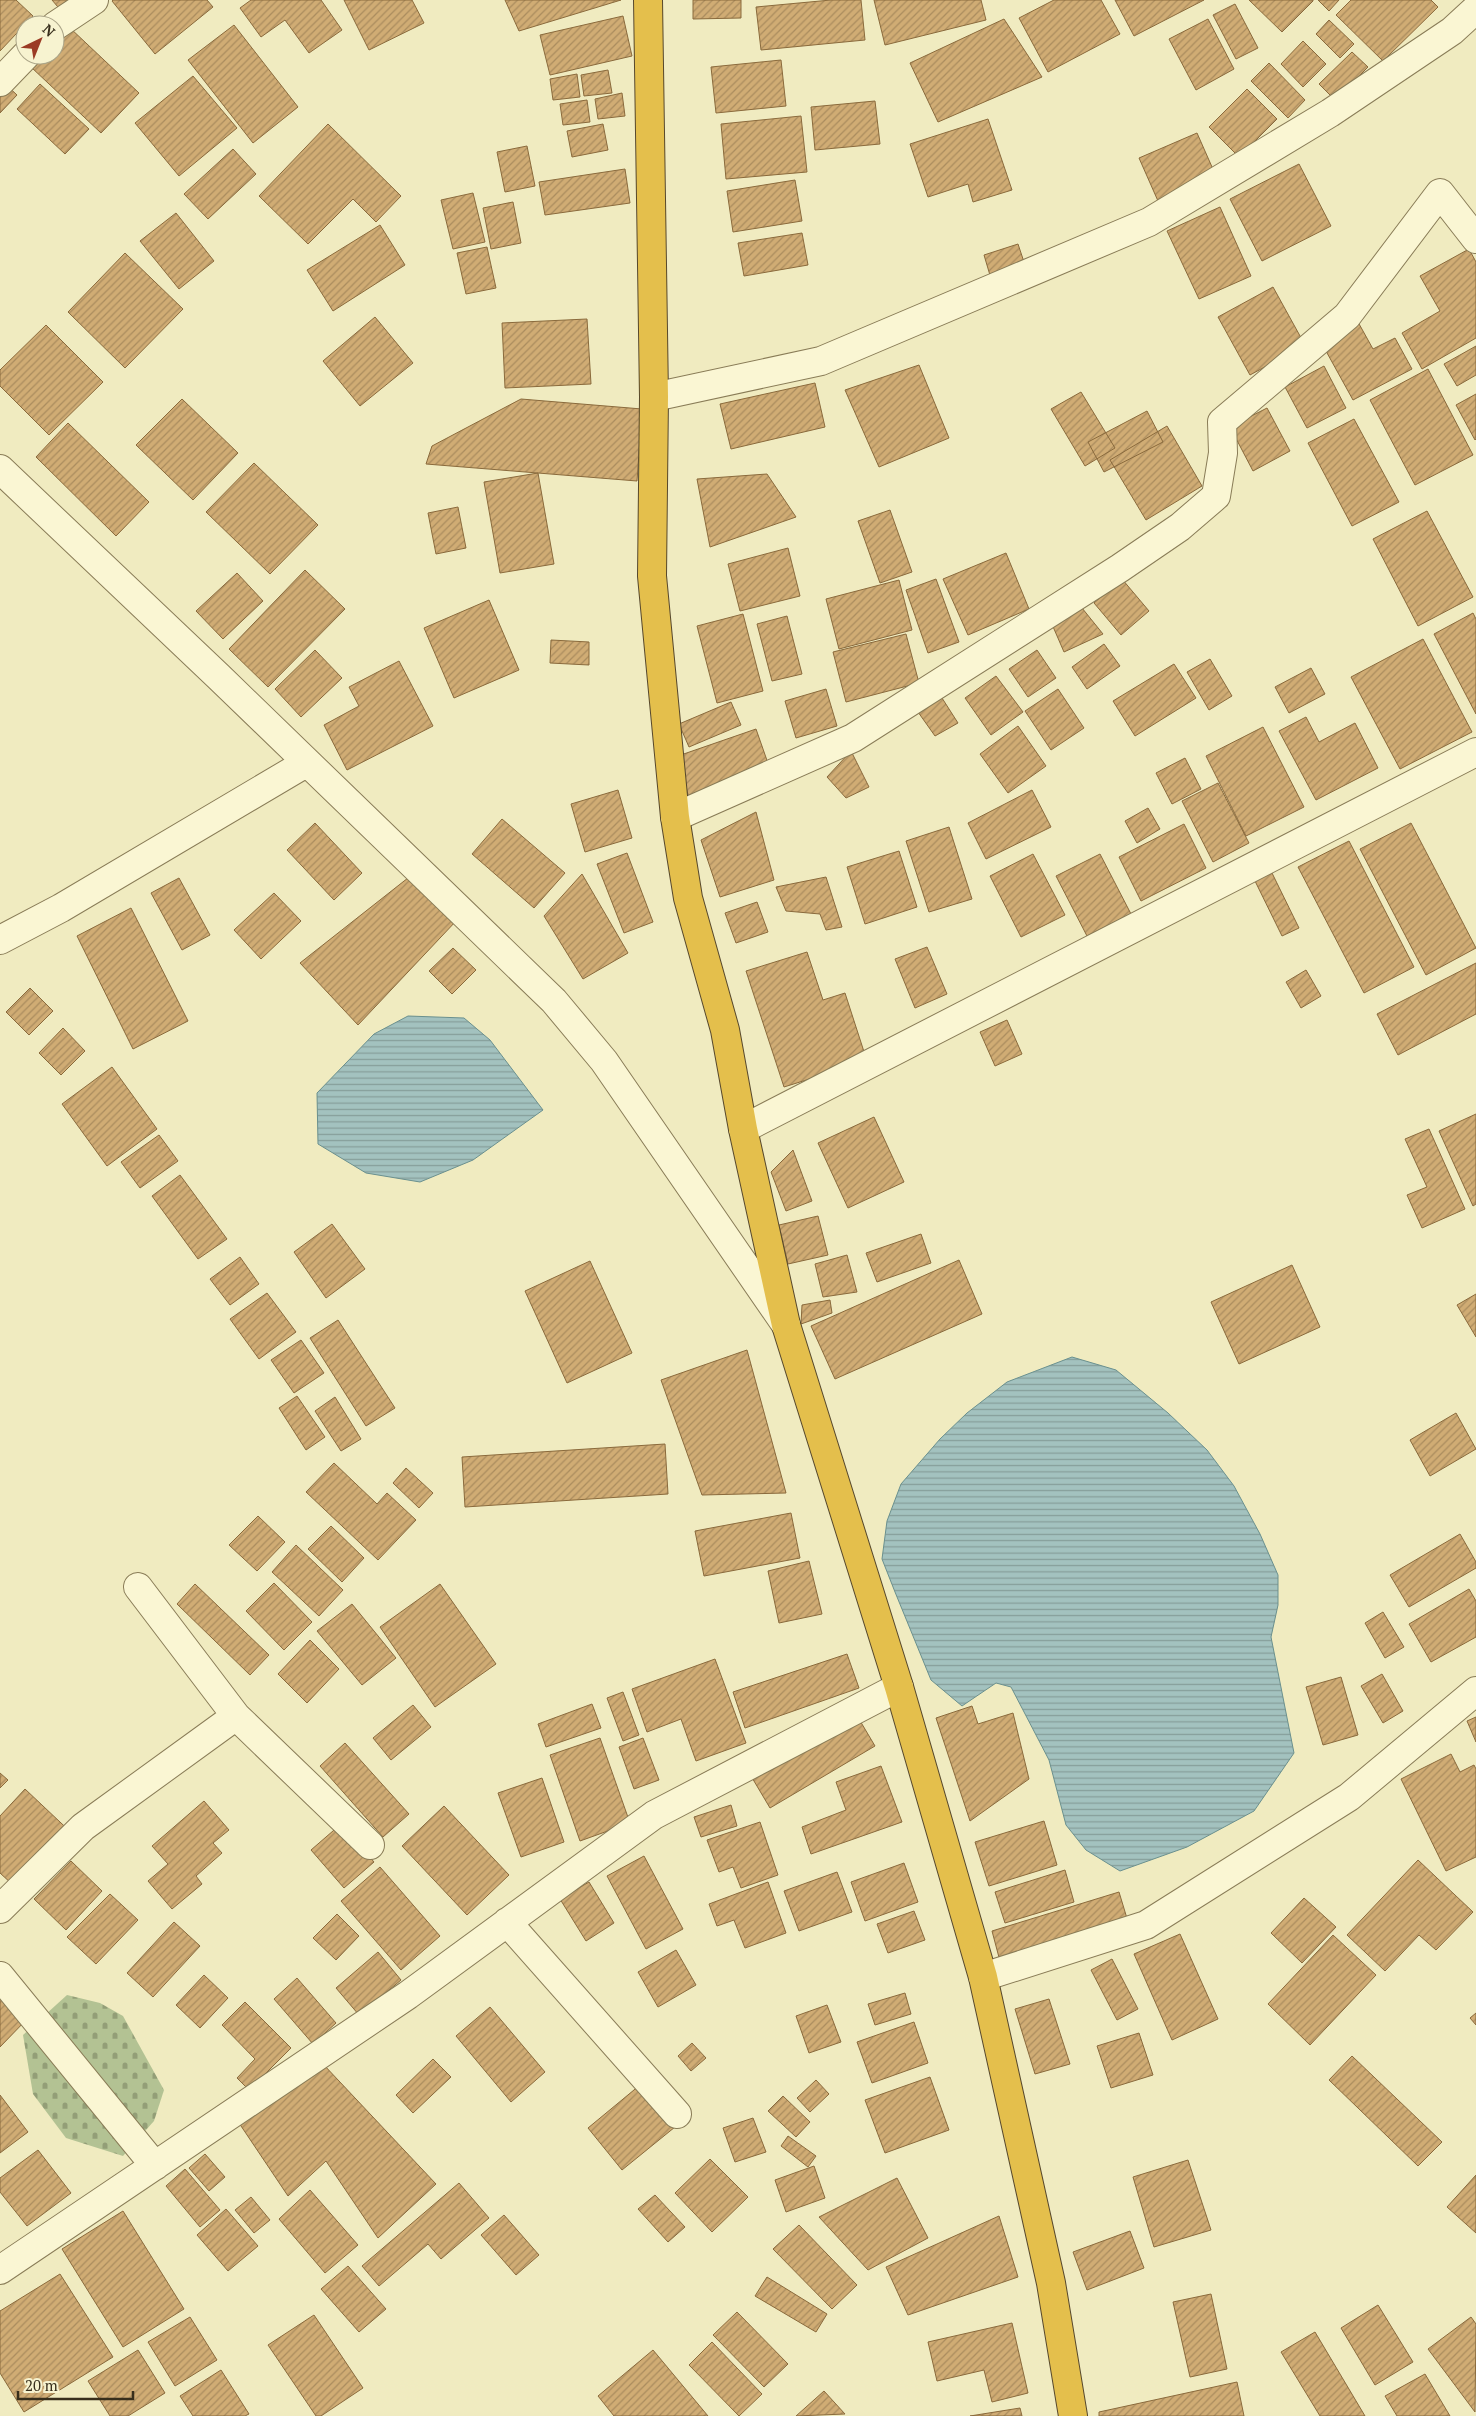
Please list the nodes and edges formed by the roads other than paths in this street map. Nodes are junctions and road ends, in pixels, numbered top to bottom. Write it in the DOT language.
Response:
graph roads {
  1 [pos="94,0"];
  2 [pos="648,0"];
  3 [pos="1476,8"];
  4 [pos="65,19"];
  5 [pos="16,65"];
  6 [pos="0,82"];
  7 [pos="1476,239"];
  8 [pos="654,396"];
  9 [pos="0,469"];
  10 [pos="1476,752"];
  11 [pos="306,763"];
  12 [pos="675,817"];
  13 [pos="0,940"];
  14 [pos="743,1129"];
  15 [pos="786,1325"];
  16 [pos="138,1587"];
  17 [pos="899,1687"];
  18 [pos="1476,1692"];
  19 [pos="236,1716"];
  20 [pos="370,1845"];
  21 [pos="0,1909"];
  22 [pos="507,1922"];
  23 [pos="0,1976"];
  24 [pos="983,1977"];
  25 [pos="678,2114"];
  26 [pos="154,2166"];
  27 [pos="5,2257"];
  28 [pos="1072,2416"];
  1 -- 4 [label="street"];
  2 -- 8 [label="highway"];
  3 -- 8 [label="street"];
  5 -- 6 [label="street"];
  7 -- 12 [label="street"];
  8 -- 12 [label="highway"];
  9 -- 11 [label="street"];
  10 -- 14 [label="street"];
  11 -- 13 [label="street"];
  11 -- 15 [label="street"];
  12 -- 14 [label="highway"];
  14 -- 15 [label="highway"];
  15 -- 17 [label="highway"];
  16 -- 19 [label="street"];
  17 -- 22 [label="street"];
  17 -- 24 [label="highway"];
  18 -- 24 [label="street"];
  19 -- 20 [label="street"];
  19 -- 21 [label="street"];
  22 -- 25 [label="street"];
  22 -- 26 [label="street"];
  23 -- 26 [label="street"];
  24 -- 28 [label="highway"];
  26 -- 27 [label="street"];
}
